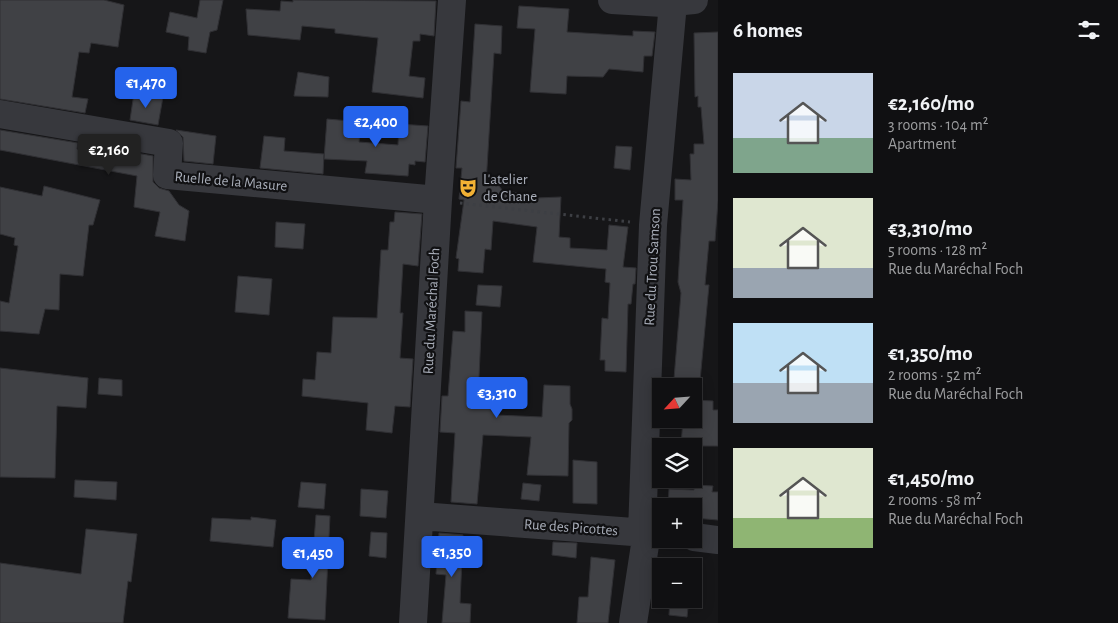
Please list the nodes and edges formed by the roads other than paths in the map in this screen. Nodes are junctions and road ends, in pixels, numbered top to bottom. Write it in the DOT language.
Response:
graph roads {
  1 [pos="452,0"];
  2 [pos="612,0"];
  3 [pos="673,2"];
  4 [pos="0,114"];
  5 [pos="438,200"];
  6 [pos="420,516"];
  7 [pos="650,533"];
  8 [pos="702,538"];
  9 [pos="718,540"];
  10 [pos="413,623"];
  11 [pos="633,623"];
  1 -- 5 [label="street, Rue du Maréchal Foch"];
  2 -- 3 [label="street"];
  3 -- 7 [label="street, Rue du Trou Samson"];
  4 -- 5 [label="street, Ruelle de la Masure"];
  5 -- 6 [label="street, Rue du Maréchal Foch"];
  6 -- 7 [label="street, Rue des Picottes"];
  6 -- 10 [label="street, Rue du Maréchal Foch"];
  7 -- 11 [label="street, Rue du Trou Samson"];
  8 -- 9 [label="street"];
}
